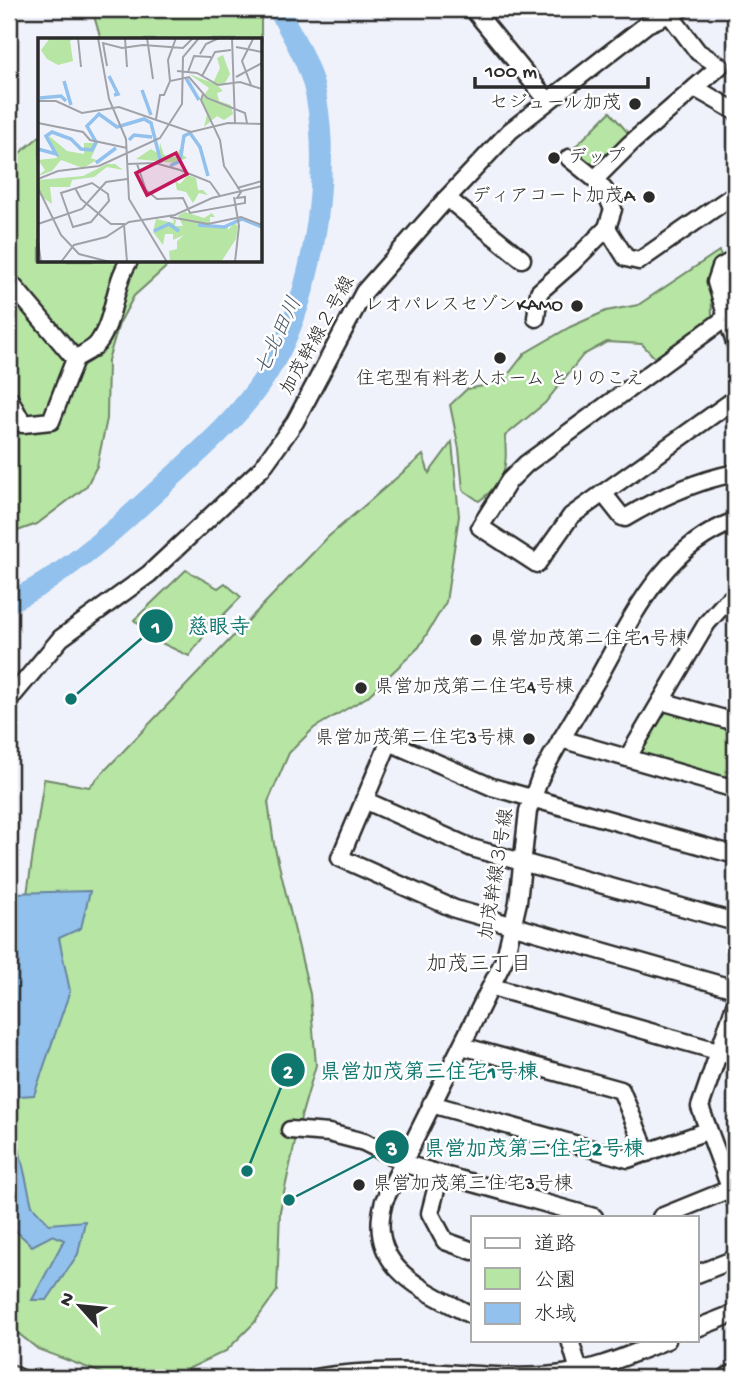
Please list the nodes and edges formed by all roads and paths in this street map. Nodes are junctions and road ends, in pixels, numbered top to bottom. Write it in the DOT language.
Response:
graph roads {
  1 [pos="473,9"];
  2 [pos="675,12"];
  3 [pos="728,70"];
  4 [pos="695,88"];
  5 [pos="548,101"];
  6 [pos="735,111"];
  7 [pos="569,158"];
  8 [pos="595,179"];
  9 [pos="735,194"];
  10 [pos="447,198"];
  11 [pos="607,228"];
  12 [pos="522,259"];
  13 [pos="735,259"];
  14 [pos="128,262"];
  15 [pos="9,281"];
  16 [pos="731,316"];
  17 [pos="536,318"];
  18 [pos="735,343"];
  19 [pos="75,359"];
  20 [pos="9,398"];
  21 [pos="735,399"];
  22 [pos="735,473"];
  23 [pos="603,493"];
  24 [pos="735,520"];
  25 [pos="735,595"];
  26 [pos="9,699"];
  27 [pos="661,701"];
  28 [pos="735,722"];
  29 [pos="561,739"];
  30 [pos="628,757"];
  31 [pos="735,789"];
  32 [pos="532,797"];
  33 [pos="364,800"];
  34 [pos="735,855"];
  35 [pos="522,861"];
  36 [pos="735,922"];
  37 [pos="514,925"];
  38 [pos="492,987"];
  39 [pos="735,989"];
  40 [pos="735,1005"];
  41 [pos="462,1046"];
  42 [pos="719,1051"];
  43 [pos="735,1056"];
  44 [pos="431,1104"];
  45 [pos="290,1130"];
  46 [pos="707,1131"];
  47 [pos="646,1153"];
  48 [pos="402,1161"];
  49 [pos="440,1174"];
  50 [pos="733,1195"];
  51 [pos="590,1216"];
  52 [pos="664,1216"];
  53 [pos="471,1250"];
  54 [pos="735,1258"];
  55 [pos="698,1273"];
  56 [pos="735,1313"];
  57 [pos="471,1315"];
  58 [pos="698,1328"];
  59 [pos="571,1342"];
  60 [pos="662,1342"];
  61 [pos="9,1373"];
  62 [pos="735,1373"];
  63 [pos="579,1375"];
  64 [pos="324,1377"];
  65 [pos="19,1378"];
  66 [pos="728,1378"];
  1 -- 5 [label="street"];
  2 -- 3 [label="street"];
  2 -- 5 [label="street, 加茂幹線２号線"];
  3 -- 4 [label="street"];
  4 -- 6 [label="street"];
  4 -- 8 [label="street"];
  5 -- 10 [label="street, 加茂幹線２号線"];
  7 -- 8 [label="street"];
  8 -- 11 [label="street"];
  9 -- 11 [label="street"];
  10 -- 12 [label="street"];
  10 -- 26 [label="street, 加茂幹線２号線"];
  11 -- 17 [label="street"];
  13 -- 16 [label="street"];
  14 -- 19 [label="street"];
  15 -- 19 [label="street"];
  16 -- 18 [label="street"];
  16 -- 23 [label="street"];
  19 -- 20 [label="street"];
  21 -- 23 [label="street"];
  22 -- 23 [label="street"];
  24 -- 29 [label="street, 加茂幹線３号線"];
  25 -- 27 [label="street"];
  27 -- 28 [label="street"];
  27 -- 30 [label="street"];
  29 -- 30 [label="street"];
  29 -- 32 [label="street, 加茂幹線３号線"];
  30 -- 31 [label="street"];
  32 -- 33 [label="street"];
  32 -- 34 [label="street"];
  32 -- 35 [label="street, 加茂幹線３号線"];
  33 -- 35 [label="street"];
  33 -- 37 [label="street"];
  35 -- 36 [label="street"];
  35 -- 37 [label="street, 加茂幹線３号線"];
  37 -- 38 [label="street, 加茂幹線３号線"];
  37 -- 39 [label="street"];
  38 -- 41 [label="street, 加茂幹線３号線"];
  38 -- 42 [label="street"];
  40 -- 42 [label="street"];
  41 -- 44 [label="street, 加茂幹線３号線"];
  41 -- 47 [label="street"];
  42 -- 43 [label="street"];
  42 -- 46 [label="street"];
  44 -- 47 [label="street"];
  44 -- 48 [label="street, 加茂幹線３号線"];
  45 -- 48 [label="street"];
  46 -- 47 [label="street"];
  46 -- 50 [label="street"];
  48 -- 49 [label="street"];
  48 -- 57 [label="street, 加茂幹線３号線"];
  49 -- 51 [label="street"];
  49 -- 53 [label="street"];
  50 -- 52 [label="street"];
  54 -- 55 [label="street"];
  56 -- 58 [label="street"];
  59 -- 63 [label="street"];
  60 -- 63 [label="street"];
  61 -- 65 [label="street"];
  62 -- 66 [label="street"];
  63 -- 64 [label="street"];
}
